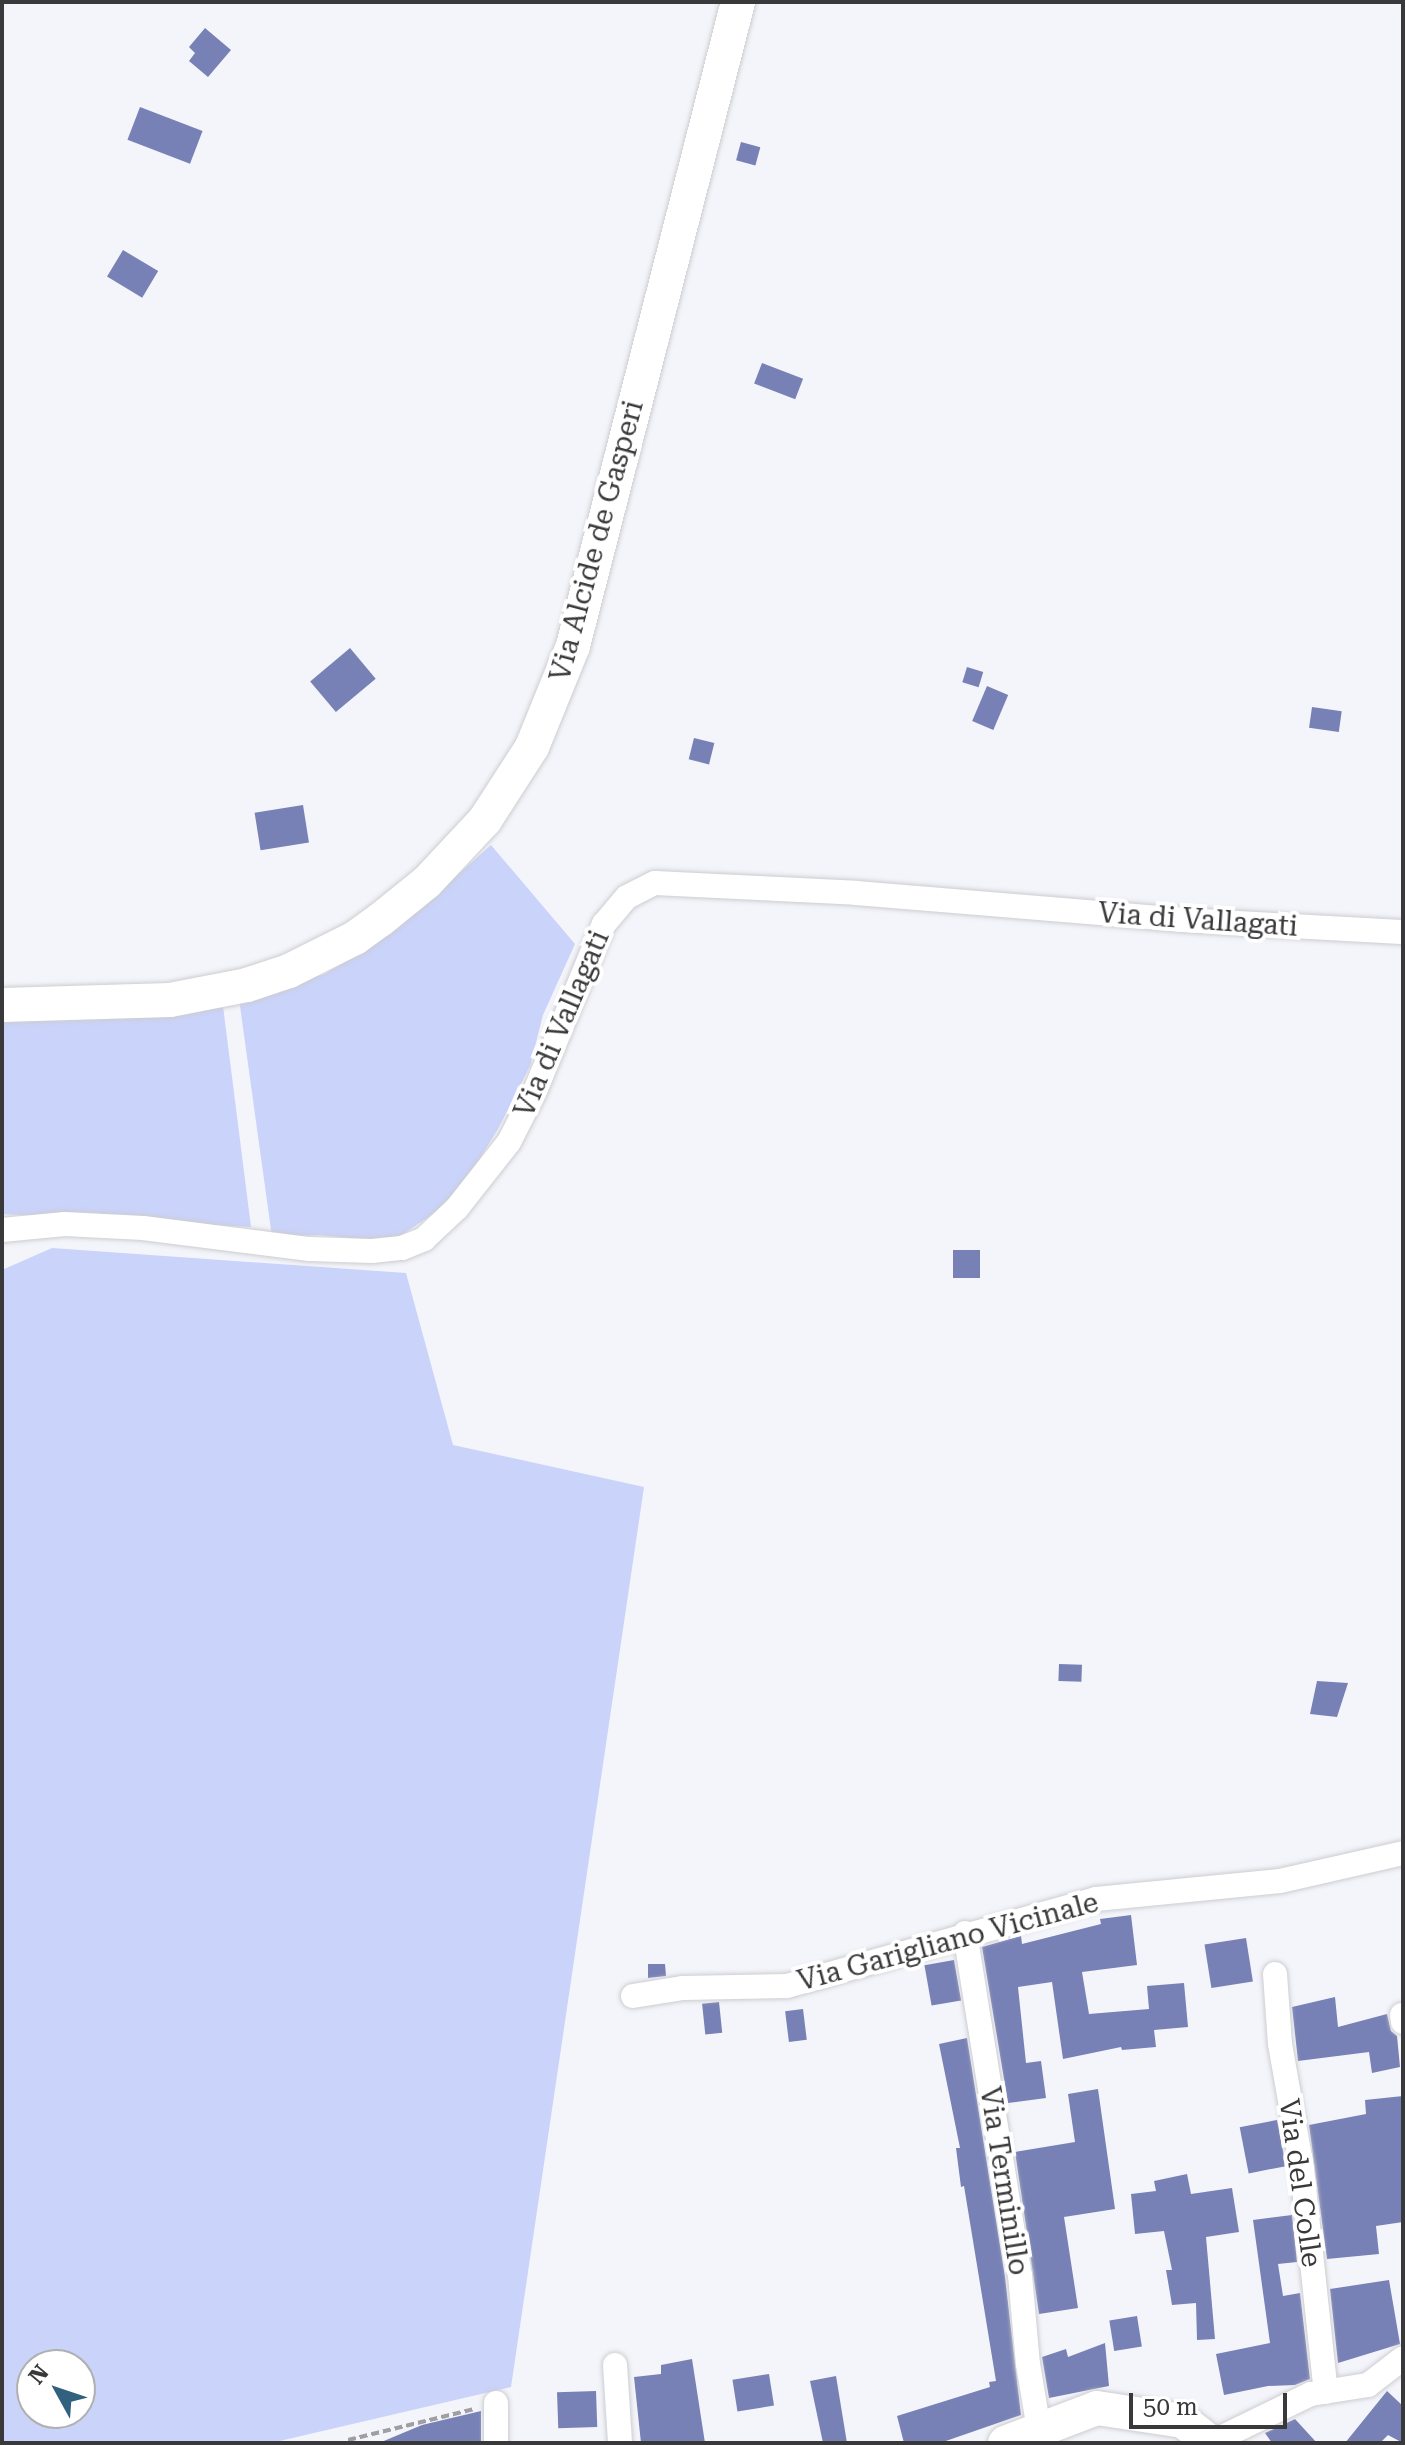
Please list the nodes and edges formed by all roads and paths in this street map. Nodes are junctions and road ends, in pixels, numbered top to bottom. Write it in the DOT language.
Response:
graph roads {
  1 [pos="738,2"];
  2 [pos="1403,932"];
  3 [pos="2,1005"];
  4 [pos="2,1230"];
  5 [pos="1403,1853"];
  6 [pos="965,1933"];
  7 [pos="1275,1974"];
  8 [pos="633,1996"];
  9 [pos="1402,2015"];
  10 [pos="1403,2022"];
  11 [pos="1403,2358"];
  12 [pos="615,2365"];
  13 [pos="1326,2392"];
  14 [pos="496,2403"];
  15 [pos="1039,2430"];
  16 [pos="348,2440"];
  17 [pos="496,2443"];
  18 [pos="620,2443"];
  19 [pos="1005,2443"];
  20 [pos="1211,2443"];
  1 -- 3 [label="street, Via Alcide de Gasperi"];
  2 -- 4 [label="street, Via di Vallagati"];
  5 -- 6 [label="street, Via Garigliano Vicinale"];
  6 -- 8 [label="street, Via Garigliano Vicinale"];
  6 -- 15 [label="street, Via Terminillo"];
  7 -- 13 [label="street, Via del Colle"];
  9 -- 10 [label="street"];
  11 -- 13 [label="street"];
  12 -- 18 [label="street"];
  13 -- 20 [label="street"];
  14 -- 16 [label="path"];
  14 -- 17 [label="street"];
  15 -- 19 [label="street"];
  15 -- 20 [label="street"];
}
